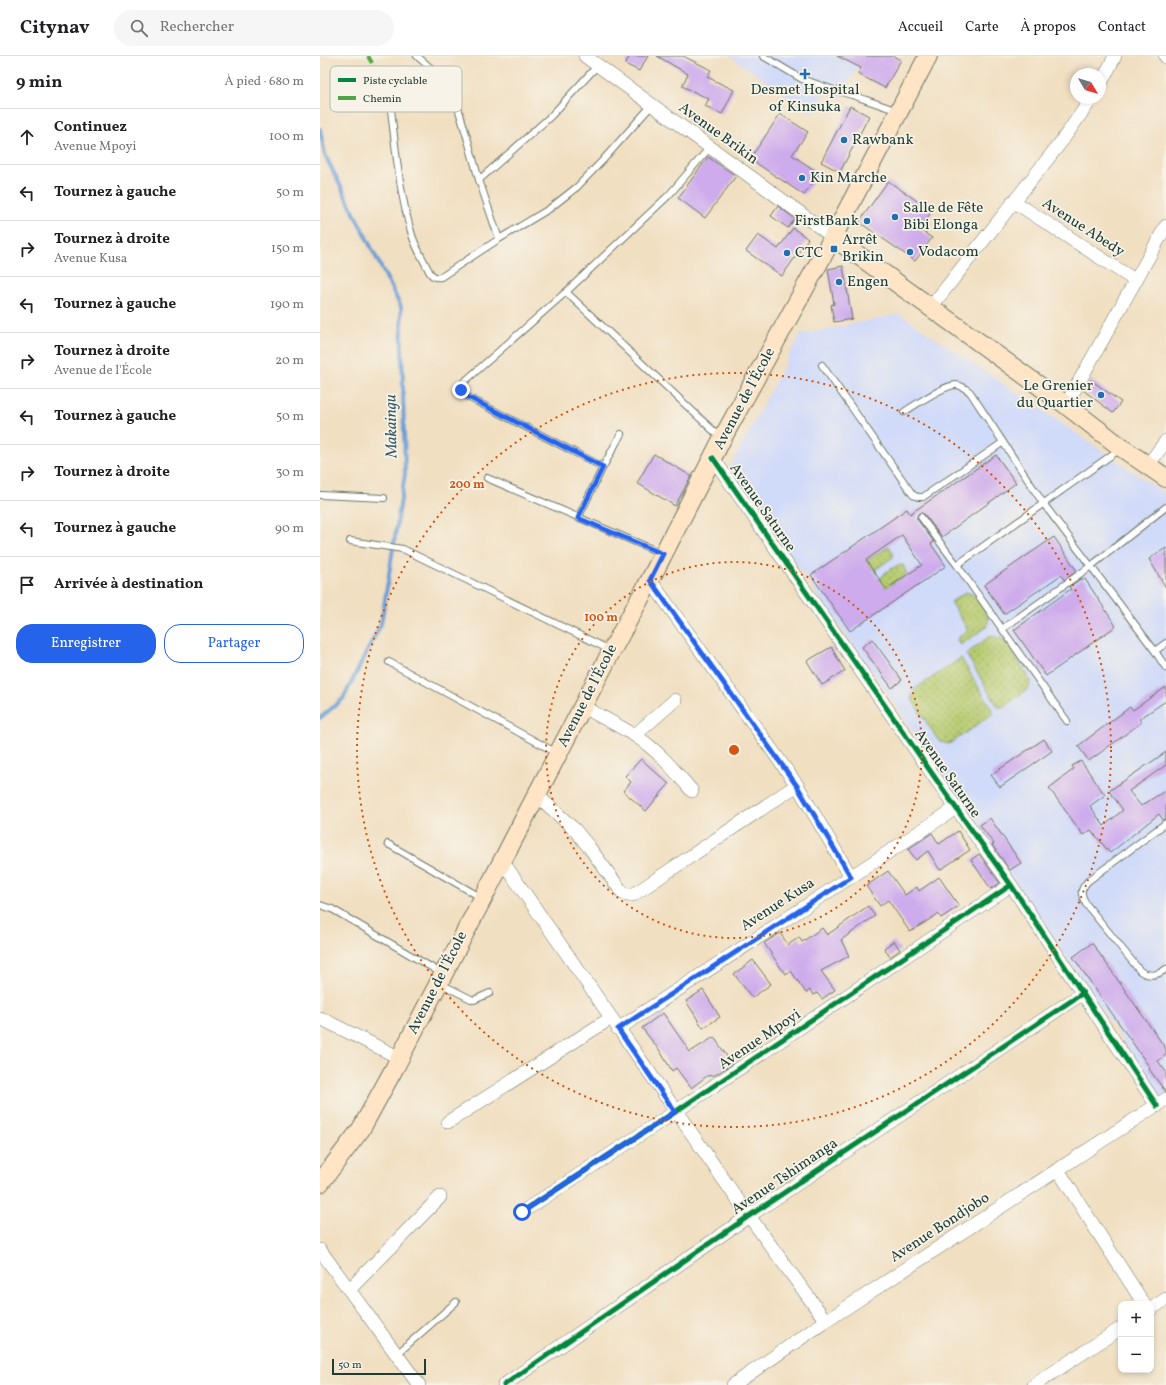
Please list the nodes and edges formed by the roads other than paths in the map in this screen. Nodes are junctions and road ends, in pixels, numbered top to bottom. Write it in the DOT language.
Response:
graph roads {
  1 [pos="417,56"];
  2 [pos="585,56"];
  3 [pos="763,56"];
  4 [pos="928,56"];
  5 [pos="1115,56"];
  6 [pos="428,66"];
  7 [pos="598,66"];
  8 [pos="1106,73"];
  9 [pos="1088,104"];
  10 [pos="652,105"];
  11 [pos="899,111"];
  12 [pos="391,112"];
  13 [pos="459,112"];
  14 [pos="710,147"];
  15 [pos="479,180"];
  16 [pos="1013,201"];
  17 [pos="1166,226"];
  18 [pos="833,237"];
  19 [pos="499,239"];
  20 [pos="1136,281"];
  21 [pos="566,292"];
  22 [pos="931,307"];
  23 [pos="822,365"];
  24 [pos="1066,405"];
  25 [pos="904,412"];
  26 [pos="621,434"];
  27 [pos="722,439"];
  28 [pos="1166,441"];
  29 [pos="1002,442"];
  30 [pos="1122,448"];
  31 [pos="713,458"];
  32 [pos="1148,465"];
  33 [pos="603,467"];
  34 [pos="487,478"];
  35 [pos="1166,478"];
  36 [pos="320,495"];
  37 [pos="384,498"];
  38 [pos="1043,503"];
  39 [pos="1166,507"];
  40 [pos="921,517"];
  41 [pos="578,518"];
  42 [pos="350,541"];
  43 [pos="663,554"];
  44 [pos="957,565"];
  45 [pos="1091,566"];
  46 [pos="650,580"];
  47 [pos="1002,629"];
  48 [pos="1166,643"];
  49 [pos="612,650"];
  50 [pos="1155,651"];
  51 [pos="389,662"];
  52 [pos="1166,668"];
  53 [pos="675,700"];
  54 [pos="583,707"];
  55 [pos="1067,721"];
  56 [pos="635,735"];
  57 [pos="559,754"];
  58 [pos="797,786"];
  59 [pos="692,791"];
  60 [pos="537,795"];
  61 [pos="956,808"];
  62 [pos="1166,823"];
  63 [pos="388,844"];
  64 [pos="502,862"];
  65 [pos="851,877"];
  66 [pos="1011,885"];
  67 [pos="482,899"];
  68 [pos="320,905"];
  69 [pos="1166,969"];
  70 [pos="441,978"];
  71 [pos="490,993"];
  72 [pos="1083,993"];
  73 [pos="320,1018"];
  74 [pos="614,1023"];
  75 [pos="400,1058"];
  76 [pos="1161,1103"];
  77 [pos="675,1112"];
  78 [pos="448,1122"];
  79 [pos="1058,1170"];
  80 [pos="320,1183"];
  81 [pos="440,1197"];
  82 [pos="522,1212"];
  83 [pos="749,1216"];
  84 [pos="320,1250"];
  85 [pos="349,1290"];
  86 [pos="1166,1299"];
  87 [pos="1142,1301"];
  88 [pos="456,1302"];
  89 [pos="1154,1307"];
  90 [pos="826,1321"];
  91 [pos="1118,1330"];
  92 [pos="397,1354"];
  93 [pos="419,1385"];
  94 [pos="504,1385"];
  95 [pos="733,1385"];
  96 [pos="1034,1385"];
  1 -- 6 [label="lane"];
  2 -- 7 [label="street, Avenue Brikin"];
  3 -- 11 [label="lane"];
  4 -- 11 [label="main road, Avenue de l'École"];
  5 -- 8 [label="street"];
  7 -- 10 [label="street, Avenue Brikin"];
  7 -- 15 [label="lane"];
  9 -- 16 [label="street"];
  10 -- 14 [label="street, Avenue Brikin"];
  10 -- 19 [label="lane"];
  11 -- 18 [label="main road, Avenue de l'École"];
  12 -- 19 [label="lane"];
  13 -- 15 [label="lane"];
  14 -- 18 [label="street, Avenue Brikin"];
  14 -- 21 [label="lane"];
  15 -- 19 [label="lane"];
  16 -- 20 [label="street, Avenue Abedy"];
  16 -- 22 [label="street"];
  17 -- 20 [label="street"];
  18 -- 22 [label="main road"];
  18 -- 27 [label="main road, Avenue de l'École"];
  20 -- 24 [label="street"];
  21 -- 27 [label="lane"];
  21 -- 33 [label="lane"];
  22 -- 24 [label="main road"];
  23 -- 29 [label="lane"];
  24 -- 30 [label="main road"];
  25 -- 29 [label="lane"];
  26 -- 33 [label="lane"];
  27 -- 31 [label="main road, Avenue de l'École"];
  28 -- 32 [label="street"];
  29 -- 38 [label="lane"];
  30 -- 32 [label="main road"];
  30 -- 38 [label="lane"];
  31 -- 43 [label="main road, Avenue de l'École"];
  31 -- 61 [label="street, Avenue Saturne"];
  32 -- 35 [label="main road"];
  33 -- 41 [label="lane"];
  34 -- 41 [label="lane"];
  36 -- 37 [label="lane"];
  38 -- 44 [label="lane"];
  38 -- 45 [label="lane"];
  39 -- 45 [label="lane"];
  40 -- 44 [label="lane"];
  41 -- 43 [label="lane"];
  42 -- 49 [label="lane"];
  43 -- 46 [label="main road, Avenue de l'École"];
  44 -- 47 [label="lane"];
  45 -- 47 [label="lane"];
  45 -- 50 [label="lane"];
  46 -- 49 [label="main road, Avenue de l'École"];
  46 -- 58 [label="street"];
  47 -- 55 [label="lane"];
  48 -- 50 [label="lane"];
  49 -- 54 [label="main road, Avenue de l'École"];
  50 -- 52 [label="lane"];
  51 -- 57 [label="lane"];
  53 -- 56 [label="street"];
  54 -- 56 [label="street"];
  54 -- 57 [label="main road, Avenue de l'École"];
  56 -- 59 [label="street"];
  57 -- 60 [label="main road, Avenue de l'École"];
  58 -- 60 [label="street"];
  58 -- 65 [label="street"];
  60 -- 64 [label="main road, Avenue de l'École"];
  61 -- 65 [label="street, Avenue Kusa"];
  61 -- 66 [label="street, Avenue Saturne"];
  62 -- 69 [label="lane"];
  63 -- 67 [label="lane"];
  64 -- 67 [label="main road, Avenue de l'École"];
  64 -- 74 [label="street"];
  65 -- 74 [label="street, Avenue Kusa"];
  66 -- 72 [label="street, Avenue Saturne"];
  66 -- 77 [label="street, Avenue Mpoyi"];
  67 -- 70 [label="main road, Avenue de l'École"];
  68 -- 70 [label="lane"];
  70 -- 71 [label="lane"];
  70 -- 75 [label="main road, Avenue de l'École"];
  72 -- 76 [label="street, Avenue Saturne"];
  72 -- 83 [label="street, Avenue Tshimanga"];
  73 -- 75 [label="street"];
  74 -- 77 [label="street"];
  74 -- 78 [label="street, Avenue Kusa"];
  75 -- 80 [label="main road, Avenue de l'École"];
  76 -- 79 [label="street, Avenue Bondjobo"];
  77 -- 82 [label="street, Avenue Mpoyi"];
  77 -- 83 [label="street"];
  79 -- 87 [label="street"];
  79 -- 90 [label="street, Avenue Bondjobo"];
  81 -- 85 [label="street"];
  83 -- 90 [label="street"];
  83 -- 94 [label="street, Avenue Tshimanga"];
  84 -- 85 [label="street"];
  85 -- 92 [label="street"];
  86 -- 89 [label="street"];
  88 -- 92 [label="lane"];
  90 -- 95 [label="street, Avenue Bondjobo"];
  91 -- 96 [label="street"];
  92 -- 93 [label="street"];
}
